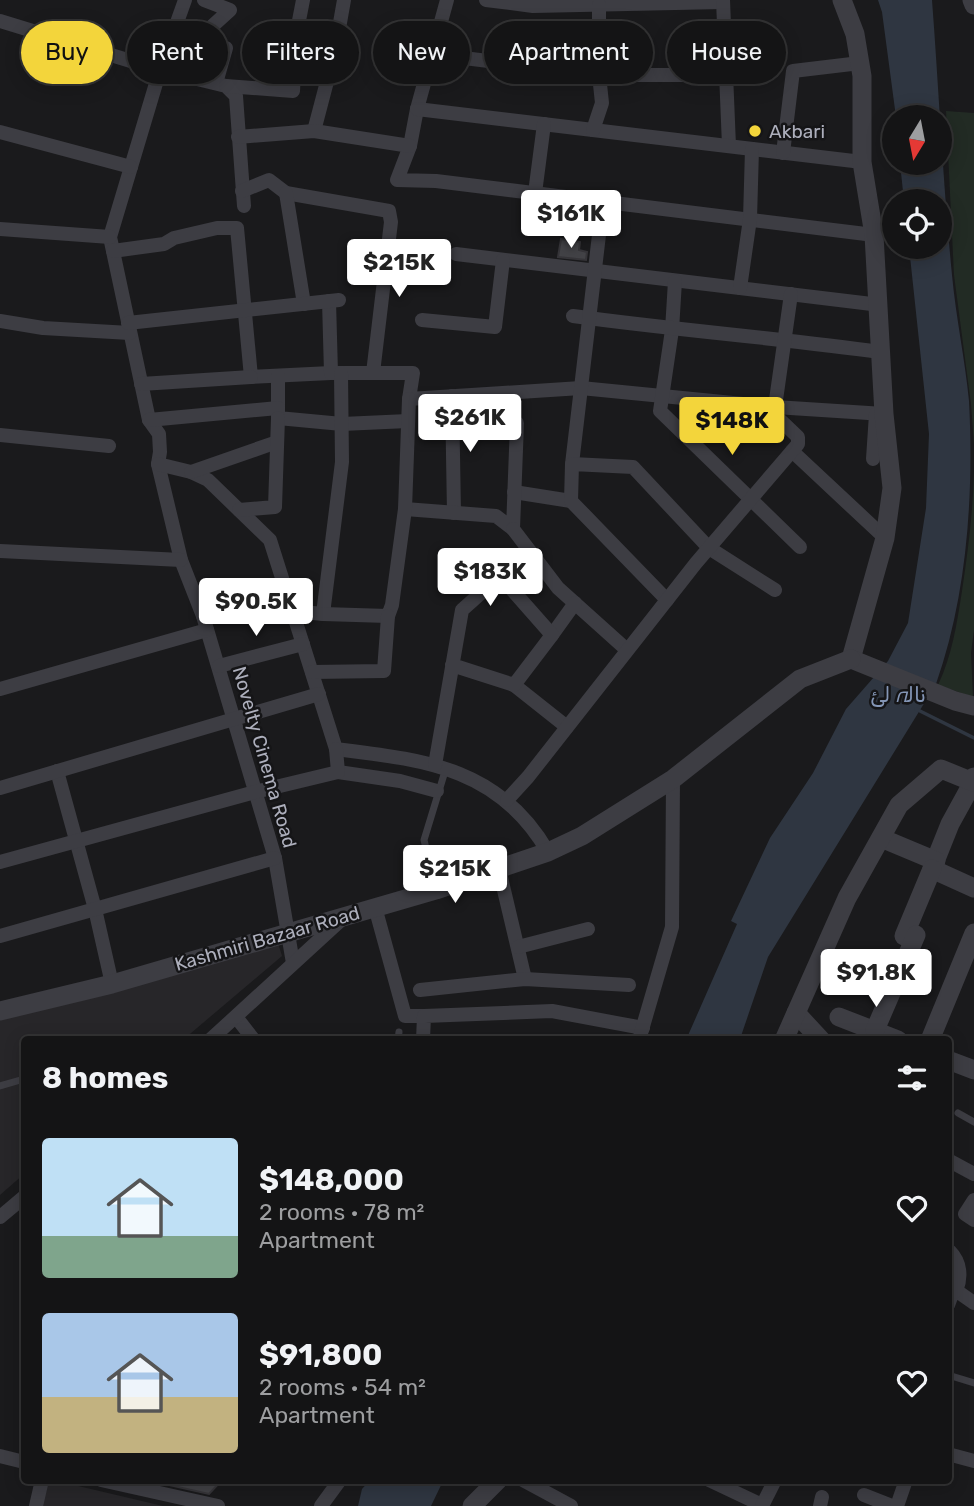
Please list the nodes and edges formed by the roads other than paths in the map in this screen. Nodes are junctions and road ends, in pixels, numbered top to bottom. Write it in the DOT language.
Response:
graph roads {
  1 [pos="185,0"];
  2 [pos="204,0"];
  3 [pos="303,0"];
  4 [pos="344,0"];
  5 [pos="447,0"];
  6 [pos="486,0"];
  7 [pos="842,0"];
  8 [pos="972,0"];
  9 [pos="723,1"];
  10 [pos="622,2"];
  11 [pos="599,5"];
  12 [pos="974,5"];
  13 [pos="0,21"];
  14 [pos="177,21"];
  15 [pos="218,21"];
  16 [pos="441,21"];
  17 [pos="599,21"];
  18 [pos="724,21"];
  19 [pos="127,59"];
  20 [pos="860,62"];
  21 [pos="156,84"];
  22 [pos="221,84"];
  23 [pos="424,84"];
  24 [pos="600,84"];
  25 [pos="726,84"];
  26 [pos="417,109"];
  27 [pos="544,124"];
  28 [pos="593,130"];
  29 [pos="314,131"];
  30 [pos="0,132"];
  31 [pos="238,137"];
  32 [pos="410,146"];
  33 [pos="729,146"];
  34 [pos="752,149"];
  35 [pos="783,153"];
  36 [pos="862,162"];
  37 [pos="131,167"];
  38 [pos="242,191"];
  39 [pos="286,192"];
  40 [pos="535,193"];
  41 [pos="603,201"];
  42 [pos="244,206"];
  43 [pos="750,219"];
  44 [pos="0,229"];
  45 [pos="874,235"];
  46 [pos="112,244"];
  47 [pos="456,254"];
  48 [pos="503,260"];
  49 [pos="596,272"];
  50 [pos="675,281"];
  51 [pos="740,288"];
  52 [pos="791,295"];
  53 [pos="304,304"];
  54 [pos="880,304"];
  55 [pos="245,310"];
  56 [pos="573,316"];
  57 [pos="590,318"];
  58 [pos="422,320"];
  59 [pos="0,321"];
  60 [pos="129,328"];
  61 [pos="672,330"];
  62 [pos="785,339"];
  63 [pos="880,352"];
  64 [pos="336,373"];
  65 [pos="373,373"];
  66 [pos="278,376"];
  67 [pos="251,377"];
  68 [pos="141,384"];
  69 [pos="581,388"];
  70 [pos="663,395"];
  71 [pos="452,396"];
  72 [pos="409,399"];
  73 [pos="775,407"];
  74 [pos="278,413"];
  75 [pos="880,414"];
  76 [pos="149,419"];
  77 [pos="408,421"];
  78 [pos="342,424"];
  79 [pos="489,426"];
  80 [pos="0,435"];
  81 [pos="277,442"];
  82 [pos="109,446"];
  83 [pos="792,451"];
  84 [pos="873,459"];
  85 [pos="158,464"];
  86 [pos="572,464"];
  87 [pos="191,472"];
  88 [pos="514,492"];
  89 [pos="751,499"];
  90 [pos="571,501"];
  91 [pos="405,509"];
  92 [pos="239,510"];
  93 [pos="454,513"];
  94 [pos="513,529"];
  95 [pos="885,538"];
  96 [pos="800,547"];
  97 [pos="709,548"];
  98 [pos="0,551"];
  99 [pos="181,560"];
  100 [pos="775,590"];
  101 [pos="287,594"];
  102 [pos="667,600"];
  103 [pos="575,603"];
  104 [pos="293,611"];
  105 [pos="323,614"];
  106 [pos="388,616"];
  107 [pos="205,623"];
  108 [pos="552,635"];
  109 [pos="303,644"];
  110 [pos="627,650"];
  111 [pos="851,659"];
  112 [pos="452,665"];
  113 [pos="219,666"];
  114 [pos="312,672"];
  115 [pos="514,685"];
  116 [pos="0,689"];
  117 [pos="319,694"];
  118 [pos="974,706"];
  119 [pos="235,720"];
  120 [pos="567,727"];
  121 [pos="336,748"];
  122 [pos="440,766"];
  123 [pos="57,771"];
  124 [pos="338,772"];
  125 [pos="674,779"];
  126 [pos="973,779"];
  127 [pos="0,788"];
  128 [pos="437,791"];
  129 [pos="255,792"];
  130 [pos="507,800"];
  131 [pos="881,838"];
  132 [pos="76,841"];
  133 [pos="548,852"];
  134 [pos="275,858"];
  135 [pos="0,862"];
  136 [pos="934,865"];
  137 [pos="499,869"];
  138 [pos="974,888"];
  139 [pos="436,891"];
  140 [pos="375,907"];
  141 [pos="95,909"];
  142 [pos="346,915"];
  143 [pos="587,929"];
  144 [pos="286,933"];
  145 [pos="974,933"];
  146 [pos="0,936"];
  147 [pos="518,947"];
  148 [pos="293,963"];
  149 [pos="524,979"];
  150 [pos="857,983"];
  151 [pos="112,984"];
  152 [pos="629,985"];
  153 [pos="420,990"];
  154 [pos="890,996"];
  155 [pos="0,1011"];
  156 [pos="796,1013"];
  157 [pos="424,1016"];
  158 [pos="236,1017"];
  159 [pos="839,1017"];
  160 [pos="875,1030"];
  161 [pos="641,1034"];
  162 [pos="215,1036"];
  163 [pos="251,1036"];
  164 [pos="423,1036"];
  165 [pos="786,1036"];
  166 [pos="817,1036"];
  167 [pos="889,1036"];
  168 [pos="932,1036"];
  169 [pos="952,1062"];
  170 [pos="974,1070"];
  171 [pos="21,1080"];
  172 [pos="0,1086"];
  173 [pos="958,1112"];
  174 [pos="974,1122"];
  175 [pos="952,1162"];
  176 [pos="974,1174"];
  177 [pos="21,1200"];
  178 [pos="974,1200"];
  179 [pos="0,1217"];
  180 [pos="974,1220"];
  181 [pos="952,1257"];
  182 [pos="952,1294"];
  183 [pos="952,1297"];
  184 [pos="974,1303"];
  185 [pos="952,1376"];
  186 [pos="974,1383"];
  187 [pos="952,1455"];
  188 [pos="0,1456"];
  189 [pos="21,1461"];
  190 [pos="974,1461"];
  191 [pos="40,1484"];
  192 [pos="113,1484"];
  193 [pos="337,1484"];
  194 [pos="494,1484"];
  195 [pos="530,1484"];
  196 [pos="717,1484"];
  197 [pos="773,1484"];
  198 [pos="904,1484"];
  199 [pos="864,1494"];
  200 [pos="166,1501"];
  201 [pos="36,1506"];
  202 [pos="218,1506"];
  203 [pos="321,1506"];
  204 [pos="472,1506"];
  205 [pos="571,1506"];
  206 [pos="762,1506"];
  207 [pos="895,1506"];
  1 -- 14 [label="street, Novelty Cinema Road"];
  2 -- 15 [label="street"];
  3 -- 22 [label="street"];
  4 -- 29 [label="street"];
  5 -- 16 [label="street"];
  6 -- 11 [label="street"];
  7 -- 20 [label="street"];
  8 -- 12 [label="street"];
  9 -- 10 [label="street"];
  9 -- 18 [label="street"];
  10 -- 11 [label="street"];
  11 -- 17 [label="street"];
  13 -- 19 [label="street"];
  20 -- 35 [label="street"];
  20 -- 36 [label="street"];
  21 -- 37 [label="street, Novelty Cinema Road"];
  22 -- 31 [label="street"];
  23 -- 26 [label="street"];
  24 -- 28 [label="street"];
  25 -- 33 [label="street"];
  26 -- 27 [label="street"];
  26 -- 32 [label="street"];
  27 -- 28 [label="street"];
  27 -- 40 [label="street"];
  28 -- 33 [label="street"];
  29 -- 31 [label="street"];
  29 -- 32 [label="street"];
  30 -- 37 [label="street"];
  31 -- 38 [label="street"];
  32 -- 40 [label="street"];
  33 -- 34 [label="street"];
  34 -- 35 [label="street"];
  34 -- 43 [label="street"];
  35 -- 36 [label="street"];
  36 -- 45 [label="street"];
  37 -- 46 [label="street, Novelty Cinema Road"];
  38 -- 39 [label="street"];
  38 -- 42 [label="street"];
  39 -- 53 [label="street"];
  39 -- 65 [label="street"];
  40 -- 41 [label="street"];
  41 -- 43 [label="street"];
  41 -- 49 [label="street"];
  43 -- 45 [label="street"];
  43 -- 51 [label="street"];
  44 -- 46 [label="street"];
  45 -- 54 [label="street"];
  46 -- 55 [label="street"];
  46 -- 60 [label="street, Novelty Cinema Road"];
  47 -- 48 [label="street"];
  48 -- 49 [label="street"];
  48 -- 58 [label="street"];
  49 -- 50 [label="street"];
  49 -- 57 [label="street"];
  50 -- 51 [label="street"];
  50 -- 61 [label="street"];
  51 -- 52 [label="street"];
  52 -- 54 [label="street"];
  52 -- 62 [label="street"];
  53 -- 55 [label="street"];
  53 -- 64 [label="street"];
  54 -- 63 [label="street"];
  55 -- 60 [label="street"];
  55 -- 67 [label="street"];
  56 -- 57 [label="street"];
  57 -- 61 [label="street"];
  57 -- 69 [label="street"];
  59 -- 60 [label="street"];
  60 -- 68 [label="street, Novelty Cinema Road"];
  61 -- 62 [label="street"];
  61 -- 70 [label="street"];
  62 -- 63 [label="street"];
  62 -- 73 [label="street"];
  63 -- 75 [label="street"];
  64 -- 65 [label="street"];
  64 -- 66 [label="street"];
  64 -- 78 [label="street"];
  65 -- 72 [label="street"];
  66 -- 67 [label="street"];
  66 -- 74 [label="street"];
  67 -- 68 [label="street"];
  68 -- 76 [label="street, Novelty Cinema Road"];
  69 -- 70 [label="street"];
  69 -- 71 [label="street"];
  69 -- 86 [label="street"];
  70 -- 73 [label="street"];
  70 -- 89 [label="street"];
  71 -- 72 [label="street"];
  71 -- 93 [label="street"];
  72 -- 77 [label="street"];
  73 -- 75 [label="street"];
  73 -- 83 [label="street"];
  74 -- 76 [label="street"];
  74 -- 78 [label="street"];
  74 -- 81 [label="street"];
  75 -- 84 [label="street"];
  75 -- 95 [label="street"];
  76 -- 85 [label="street, Novelty Cinema Road"];
  77 -- 78 [label="street"];
  77 -- 91 [label="street"];
  78 -- 105 [label="street"];
  79 -- 88 [label="street"];
  80 -- 82 [label="street"];
  81 -- 87 [label="street"];
  81 -- 92 [label="street"];
  83 -- 89 [label="street"];
  83 -- 95 [label="street"];
  85 -- 87 [label="street"];
  85 -- 99 [label="street, Novelty Cinema Road"];
  86 -- 90 [label="street"];
  86 -- 97 [label="street"];
  87 -- 92 [label="street"];
  88 -- 90 [label="street"];
  88 -- 94 [label="street"];
  89 -- 96 [label="street"];
  89 -- 97 [label="street"];
  90 -- 102 [label="street"];
  91 -- 93 [label="street"];
  91 -- 106 [label="street"];
  92 -- 101 [label="street"];
  93 -- 94 [label="street"];
  94 -- 103 [label="street"];
  95 -- 111 [label="street"];
  97 -- 100 [label="street"];
  97 -- 102 [label="street"];
  98 -- 99 [label="street"];
  99 -- 107 [label="street, Novelty Cinema Road"];
  101 -- 104 [label="street"];
  101 -- 107 [label="street"];
  102 -- 110 [label="street"];
  103 -- 108 [label="street"];
  103 -- 110 [label="street"];
  104 -- 105 [label="street"];
  104 -- 109 [label="street"];
  105 -- 106 [label="street"];
  106 -- 114 [label="street"];
  107 -- 113 [label="street, Novelty Cinema Road"];
  107 -- 116 [label="street"];
  108 -- 112 [label="street"];
  108 -- 115 [label="street"];
  109 -- 113 [label="street"];
  109 -- 114 [label="street"];
  110 -- 120 [label="street"];
  111 -- 118 [label="street"];
  111 -- 125 [label="street, Kashmiri Bazaar Road"];
  112 -- 115 [label="street"];
  112 -- 122 [label="street"];
  113 -- 119 [label="street, Novelty Cinema Road"];
  114 -- 117 [label="street"];
  115 -- 120 [label="street"];
  117 -- 119 [label="street"];
  117 -- 121 [label="street"];
  119 -- 123 [label="street"];
  119 -- 129 [label="street, Novelty Cinema Road"];
  120 -- 130 [label="street"];
  121 -- 122 [label="street"];
  121 -- 124 [label="street"];
  122 -- 128 [label="lane"];
  122 -- 130 [label="street"];
  123 -- 127 [label="street"];
  123 -- 132 [label="street"];
  124 -- 128 [label="street"];
  124 -- 129 [label="street"];
  125 -- 133 [label="street, Kashmiri Bazaar Road"];
  125 -- 161 [label="street"];
  126 -- 131 [label="street"];
  126 -- 136 [label="street"];
  128 -- 139 [label="lane"];
  129 -- 132 [label="street"];
  129 -- 134 [label="street, Novelty Cinema Road"];
  130 -- 133 [label="street"];
  131 -- 136 [label="street"];
  131 -- 156 [label="street"];
  132 -- 135 [label="street"];
  132 -- 141 [label="street"];
  133 -- 137 [label="street, Kashmiri Bazaar Road"];
  134 -- 141 [label="street"];
  134 -- 144 [label="street, Novelty Cinema Road"];
  136 -- 138 [label="street"];
  136 -- 154 [label="street"];
  137 -- 139 [label="street, Kashmiri Bazaar Road"];
  137 -- 147 [label="street"];
  139 -- 140 [label="street, Kashmiri Bazaar Road"];
  140 -- 142 [label="street, Kashmiri Bazaar Road"];
  140 -- 157 [label="street"];
  141 -- 146 [label="street"];
  141 -- 151 [label="street"];
  142 -- 144 [label="street, Kashmiri Bazaar Road"];
  142 -- 148 [label="street"];
  143 -- 147 [label="street"];
  144 -- 148 [label="street, Novelty Cinema Road"];
  144 -- 151 [label="street, Kashmiri Bazaar Road"];
  145 -- 168 [label="street"];
  147 -- 149 [label="street"];
  148 -- 158 [label="street"];
  149 -- 152 [label="street"];
  149 -- 153 [label="street"];
  150 -- 154 [label="lane"];
  151 -- 155 [label="street, Kashmiri Bazaar Road"];
  154 -- 160 [label="street"];
  156 -- 165 [label="street"];
  156 -- 166 [label="street"];
  157 -- 161 [label="street"];
  157 -- 164 [label="street"];
  158 -- 162 [label="street"];
  158 -- 163 [label="street"];
  159 -- 160 [label="street"];
  160 -- 167 [label="street"];
  169 -- 170 [label="street"];
  171 -- 172 [label="lane"];
  173 -- 174 [label="lane"];
  175 -- 176 [label="street"];
  177 -- 179 [label="street"];
  178 -- 180 [label="street"];
  181 -- 182 [label="street"];
  183 -- 184 [label="street"];
  185 -- 186 [label="lane"];
  187 -- 190 [label="street"];
  188 -- 189 [label="street"];
  191 -- 201 [label="street"];
  192 -- 200 [label="street"];
  193 -- 203 [label="street"];
  194 -- 204 [label="street"];
  195 -- 205 [label="street"];
  196 -- 206 [label="street"];
  197 -- 206 [label="street"];
  198 -- 207 [label="street"];
  199 -- 207 [label="street"];
  200 -- 202 [label="street"];
}
